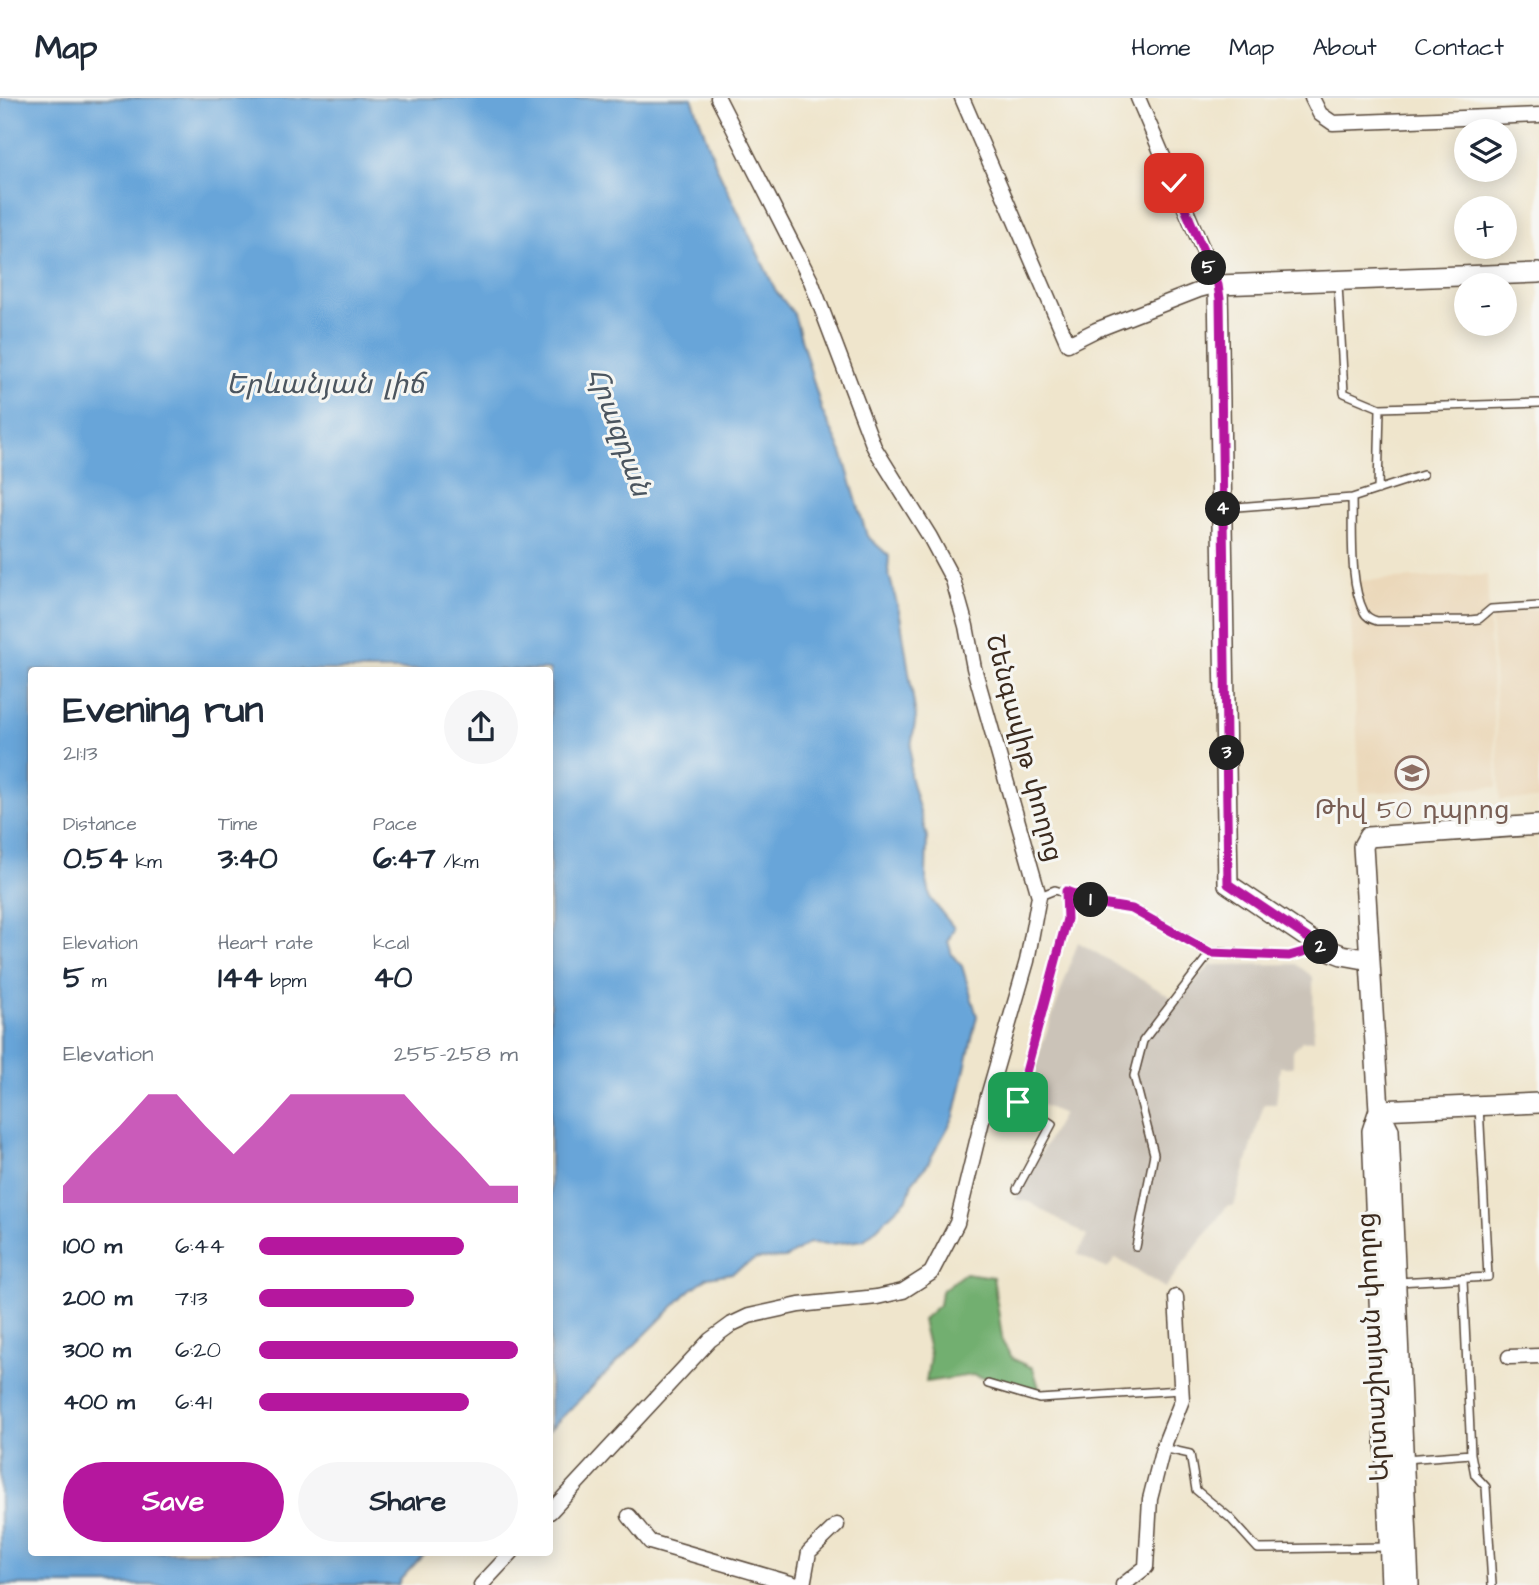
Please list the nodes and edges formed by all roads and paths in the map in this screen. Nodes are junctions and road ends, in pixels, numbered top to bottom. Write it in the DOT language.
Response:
graph roads {
  1 [pos="718,98"];
  2 [pos="962,98"];
  3 [pos="1138,98"];
  4 [pos="1312,98"];
  5 [pos="1539,115"];
  6 [pos="1539,273"];
  7 [pos="1338,279"];
  8 [pos="1218,285"];
  9 [pos="1539,403"];
  10 [pos="1380,408"];
  11 [pos="1423,475"];
  12 [pos="1378,490"];
  13 [pos="1352,498"];
  14 [pos="1223,508"];
  15 [pos="1539,606"];
  16 [pos="1539,825"];
  17 [pos="1066,891"];
  18 [pos="1039,896"];
  19 [pos="1321,947"];
  20 [pos="1211,953"];
  21 [pos="1370,960"];
  22 [pos="1539,1103"];
  23 [pos="1479,1106"];
  24 [pos="1379,1110"];
  25 [pos="1017,1189"];
  26 [pos="1136,1247"];
  27 [pos="1463,1280"];
  28 [pos="1396,1282"];
  29 [pos="1176,1297"];
  30 [pos="1539,1356"];
  31 [pos="1509,1357"];
  32 [pos="988,1384"];
  33 [pos="1182,1390"];
  34 [pos="1163,1448"];
  35 [pos="1471,1454"];
  36 [pos="1395,1460"];
  37 [pos="553,1509"];
  38 [pos="629,1516"];
  39 [pos="837,1525"];
  40 [pos="1399,1547"];
  41 [pos="508,1556"];
  42 [pos="481,1585"];
  43 [pos="797,1585"];
  44 [pos="803,1585"];
  45 [pos="1123,1585"];
  46 [pos="1391,1585"];
  47 [pos="1409,1585"];
  48 [pos="1492,1585"];
  1 -- 18 [label="street, Շենգավիթ փողոց"];
  2 -- 8 [label="street"];
  3 -- 8 [label="street"];
  4 -- 5 [label="street"];
  6 -- 7 [label="street"];
  7 -- 8 [label="street"];
  7 -- 10 [label="lane"];
  8 -- 14 [label="street"];
  9 -- 10 [label="lane"];
  10 -- 12 [label="lane"];
  11 -- 12 [label="lane"];
  12 -- 13 [label="lane"];
  13 -- 14 [label="lane"];
  13 -- 15 [label="lane"];
  14 -- 19 [label="street"];
  16 -- 21 [label="street, Արտաշիսյան փողոց"];
  17 -- 18 [label="lane"];
  17 -- 20 [label="lane"];
  17 -- 25 [label="lane"];
  18 -- 37 [label="street, Շենգավիթ փողոց"];
  19 -- 20 [label="lane"];
  19 -- 21 [label="street"];
  20 -- 26 [label="lane"];
  21 -- 24 [label="street, Արտաշիսյան փողոց"];
  22 -- 23 [label="street"];
  23 -- 24 [label="street"];
  23 -- 27 [label="lane"];
  24 -- 28 [label="street, Արտաշիսյան փողոց"];
  24 -- 36 [label="street, Արտաշիսյան փողոց"];
  27 -- 28 [label="lane"];
  27 -- 35 [label="lane"];
  28 -- 36 [label="street, Արտաշիսյան փողոց"];
  29 -- 33 [label="street"];
  30 -- 31 [label="street"];
  32 -- 33 [label="lane"];
  33 -- 34 [label="street"];
  34 -- 40 [label="lane"];
  34 -- 45 [label="street"];
  35 -- 36 [label="lane"];
  35 -- 48 [label="lane"];
  36 -- 40 [label="street, Արտաշիսյան փողոց"];
  38 -- 43 [label="street"];
  39 -- 44 [label="street"];
  40 -- 46 [label="street, Արտաշիսյան փողոց"];
  40 -- 47 [label="street, Արտաշիսյան փողոց"];
  41 -- 42 [label="street"];
}
